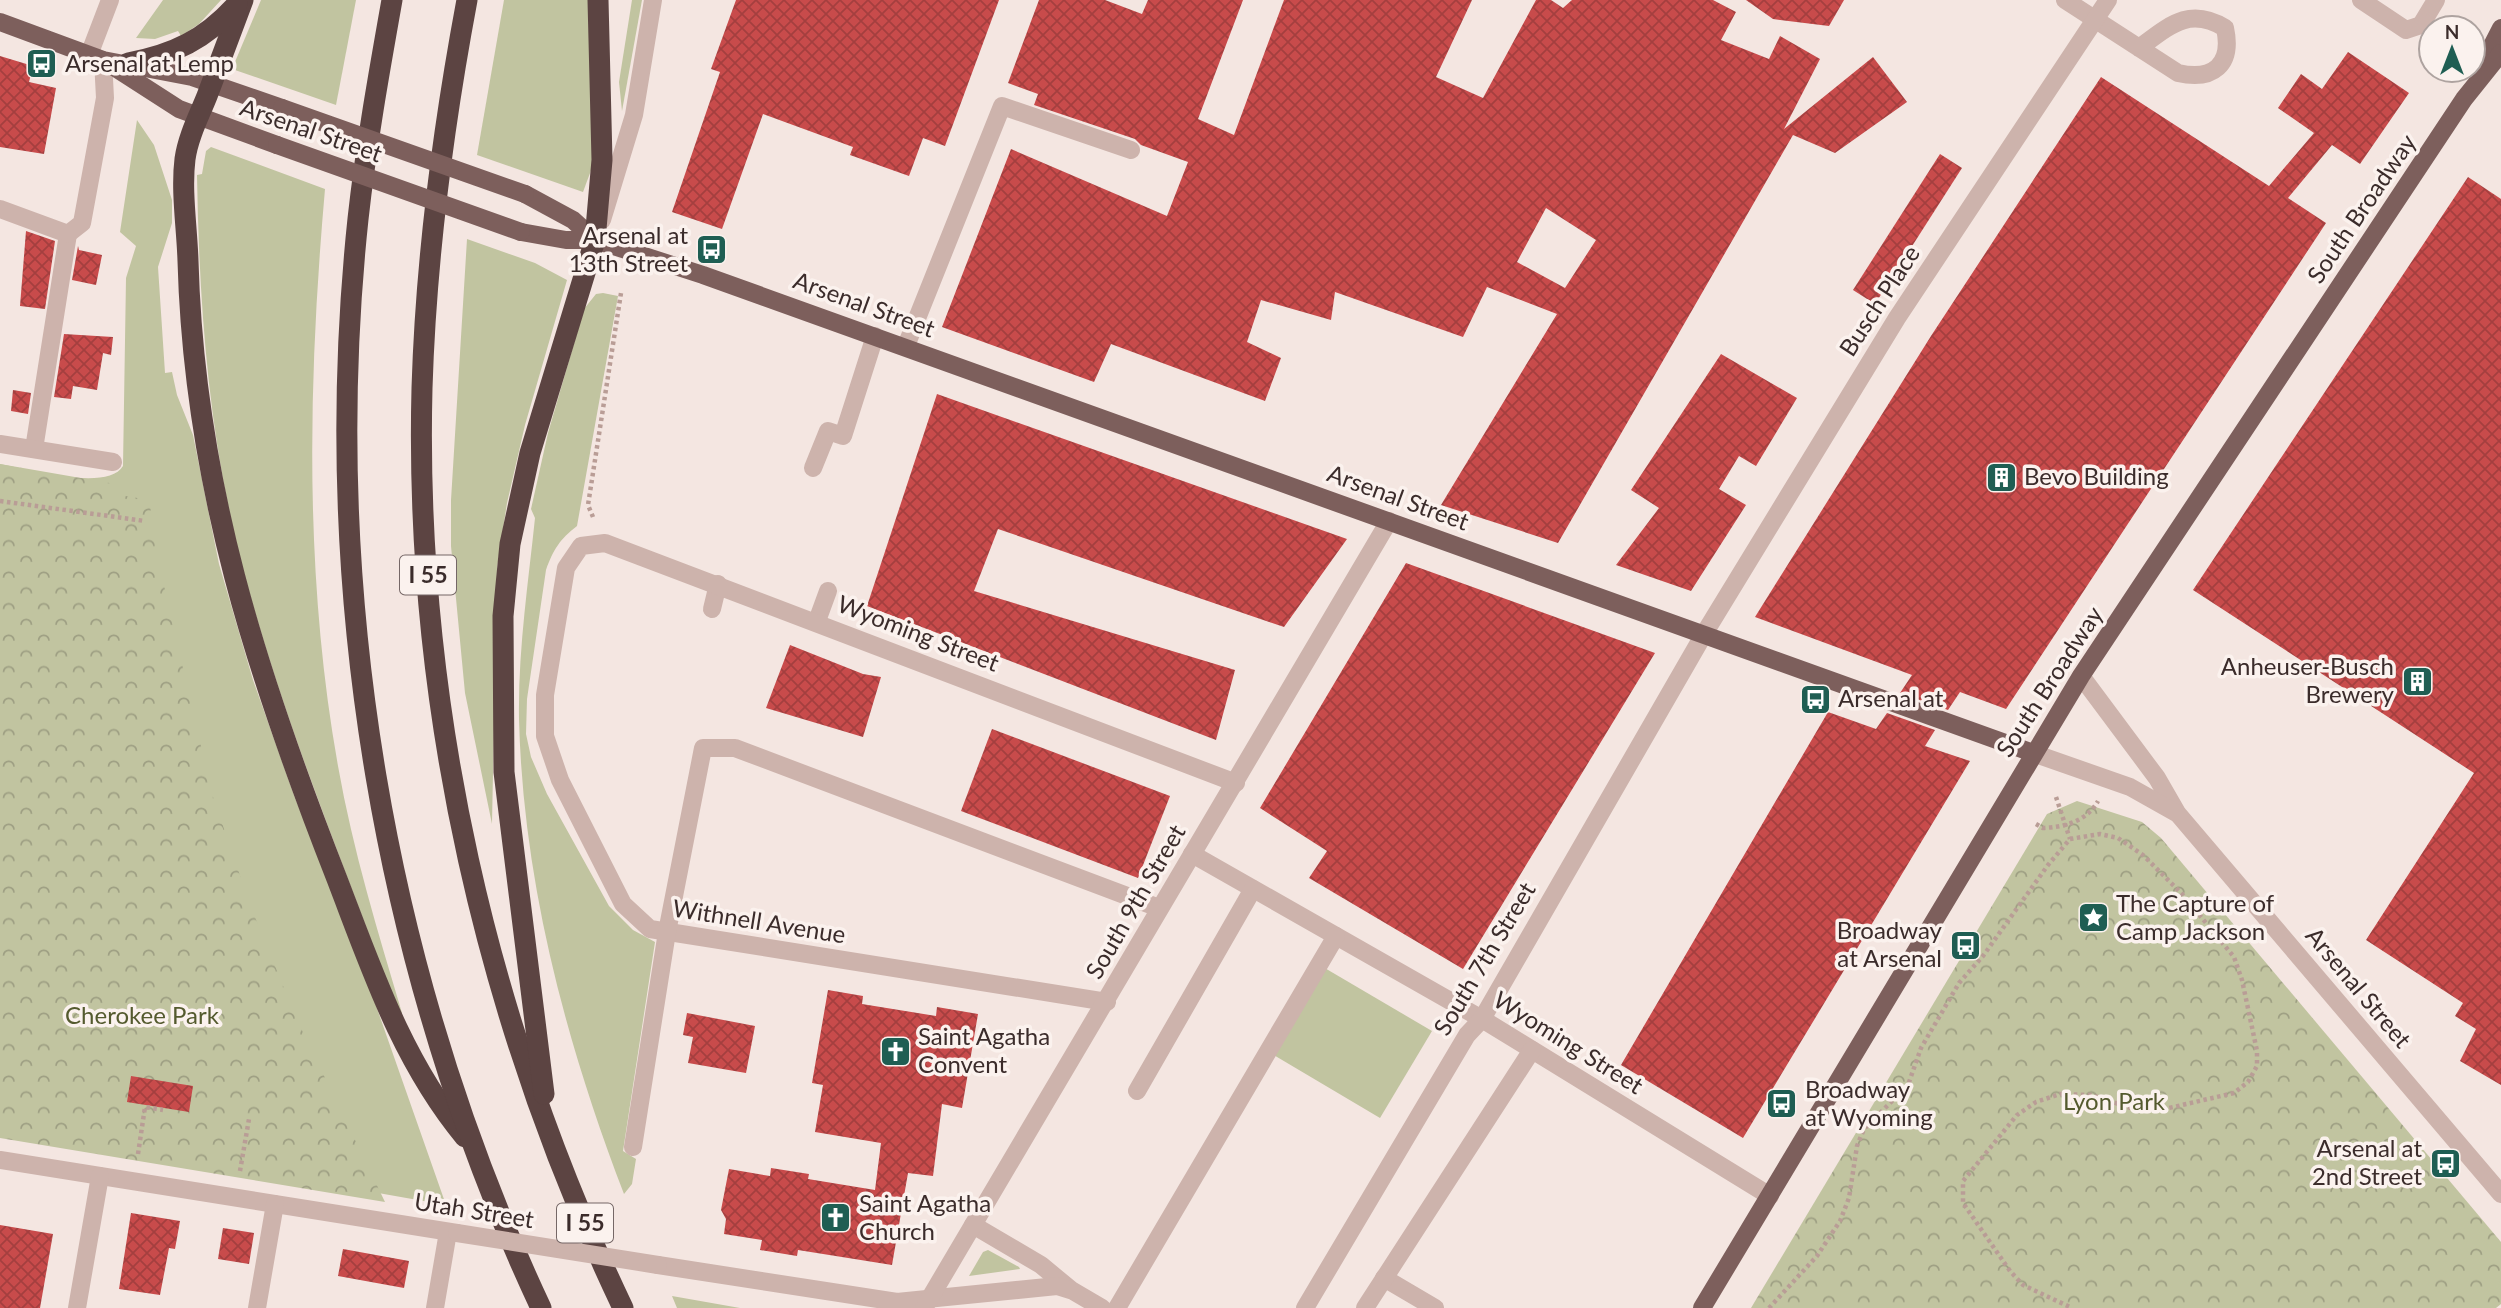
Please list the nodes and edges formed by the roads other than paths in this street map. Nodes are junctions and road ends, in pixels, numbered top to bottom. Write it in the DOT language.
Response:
graph roads {
  1 [pos="110,0"];
  2 [pos="241,0"];
  3 [pos="392,0"];
  4 [pos="467,0"];
  5 [pos="598,0"];
  6 [pos="653,0"];
  7 [pos="2065,0"];
  8 [pos="2108,0"];
  9 [pos="2361,0"];
  10 [pos="2436,0"];
  11 [pos="2095,19"];
  12 [pos="0,22"];
  13 [pos="2501,28"];
  14 [pos="2139,48"];
  15 [pos="2501,53"];
  16 [pos="96,57"];
  17 [pos="128,63"];
  18 [pos="212,83"];
  19 [pos="2464,99"];
  20 [pos="198,117"];
  21 [pos="1131,150"];
  22 [pos="0,209"];
  23 [pos="68,234"];
  24 [pos="595,240"];
  25 [pos="875,335"];
  26 [pos="906,346"];
  27 [pos="0,444"];
  28 [pos="34,449"];
  29 [pos="113,462"];
  30 [pos="813,468"];
  31 [pos="1389,521"];
  32 [pos="581,546"];
  33 [pos="718,584"];
  34 [pos="828,591"];
  35 [pos="712,609"];
  36 [pos="817,621"];
  37 [pos="1704,634"];
  38 [pos="2081,676"];
  39 [pos="2033,753"];
  40 [pos="1236,783"];
  41 [pos="2178,814"];
  42 [pos="1192,854"];
  43 [pos="1252,889"];
  44 [pos="1159,908"];
  45 [pos="667,932"];
  46 [pos="1336,936"];
  47 [pos="1107,1002"];
  48 [pos="1482,1019"];
  49 [pos="1532,1050"];
  50 [pos="1137,1090"];
  51 [pos="550,1137"];
  52 [pos="474,1147"];
  53 [pos="633,1147"];
  54 [pos="0,1160"];
  55 [pos="100,1176"];
  56 [pos="2501,1194"];
  57 [pos="1770,1196"];
  58 [pos="275,1204"];
  59 [pos="973,1225"];
  60 [pos="453,1232"];
  61 [pos="1384,1278"];
  62 [pos="1073,1291"];
  63 [pos="926,1305"];
  64 [pos="78,1308"];
  65 [pos="257,1308"];
  66 [pos="435,1308"];
  67 [pos="541,1308"];
  68 [pos="623,1308"];
  69 [pos="1102,1308"];
  70 [pos="1117,1308"];
  71 [pos="1305,1308"];
  72 [pos="1365,1308"];
  73 [pos="1435,1308"];
  74 [pos="1702,1308"];
  1 -- 16 [label="street"];
  2 -- 17 [label="highway"];
  2 -- 18 [label="highway"];
  3 -- 52 [label="highway"];
  4 -- 51 [label="highway, I 55"];
  5 -- 24 [label="highway"];
  6 -- 24 [label="street"];
  7 -- 11 [label="street"];
  8 -- 11 [label="street, Busch Place"];
  9 -- 10 [label="street"];
  11 -- 14 [label="street"];
  11 -- 37 [label="street, Busch Place"];
  12 -- 16 [label="main road, Arsenal Street"];
  13 -- 19 [label="main road, South Broadway"];
  14 -- 14 [label="street"];
  15 -- 19 [label="main road, South Broadway"];
  16 -- 17 [label="main road, Arsenal Street"];
  16 -- 20 [label="main road, Arsenal Street"];
  16 -- 23 [label="street"];
  17 -- 18 [label="main road, Arsenal Street"];
  18 -- 20 [label="highway"];
  18 -- 24 [label="main road, Arsenal Street, bridge"];
  19 -- 38 [label="main road, South Broadway"];
  20 -- 24 [label="main road, Arsenal Street, bridge"];
  20 -- 52 [label="highway"];
  21 -- 26 [label="street"];
  22 -- 23 [label="street"];
  23 -- 28 [label="street"];
  24 -- 25 [label="main road, Arsenal Street"];
  24 -- 51 [label="highway"];
  25 -- 26 [label="main road, Arsenal Street"];
  25 -- 30 [label="street"];
  26 -- 31 [label="main road, Arsenal Street"];
  27 -- 28 [label="street"];
  28 -- 29 [label="street"];
  31 -- 37 [label="main road, Arsenal Street"];
  31 -- 40 [label="street, South 9th Street"];
  32 -- 33 [label="street, Wyoming Street"];
  32 -- 45 [label="street, Withnell Avenue"];
  33 -- 35 [label="street"];
  33 -- 36 [label="street, Wyoming Street"];
  34 -- 36 [label="street"];
  36 -- 40 [label="street, Wyoming Street"];
  37 -- 39 [label="main road, Arsenal Street"];
  37 -- 48 [label="street, South 7th Street"];
  38 -- 39 [label="main road, South Broadway"];
  38 -- 41 [label="street, Arsenal Street"];
  39 -- 41 [label="street, Arsenal Street"];
  39 -- 57 [label="main road, South Broadway"];
  40 -- 42 [label="street, South 9th Street"];
  41 -- 56 [label="street, Arsenal Street"];
  42 -- 43 [label="street, Wyoming Street"];
  42 -- 44 [label="street, South 9th Street"];
  43 -- 46 [label="street, Wyoming Street"];
  43 -- 50 [label="street"];
  44 -- 45 [label="street"];
  44 -- 47 [label="street, South 9th Street"];
  45 -- 47 [label="street, Withnell Avenue"];
  45 -- 53 [label="street"];
  46 -- 48 [label="street, Wyoming Street"];
  46 -- 70 [label="street"];
  47 -- 59 [label="street, South 9th Street"];
  48 -- 49 [label="street, Wyoming Street"];
  48 -- 71 [label="street, South 7th Street"];
  49 -- 57 [label="street, Wyoming Street"];
  49 -- 61 [label="street"];
  51 -- 68 [label="highway, I 55"];
  52 -- 67 [label="highway"];
  54 -- 55 [label="street, Utah Street"];
  55 -- 58 [label="street, Utah Street"];
  55 -- 64 [label="street"];
  57 -- 74 [label="main road, South Broadway"];
  58 -- 60 [label="street, Utah Street"];
  58 -- 65 [label="street"];
  59 -- 62 [label="street"];
  59 -- 63 [label="street, South 9th Street"];
  60 -- 63 [label="street, Utah Street, bridge"];
  60 -- 66 [label="street"];
  61 -- 72 [label="street"];
  61 -- 73 [label="street"];
  62 -- 63 [label="street, Utah Street"];
  62 -- 69 [label="street, Utah Street"];
}
